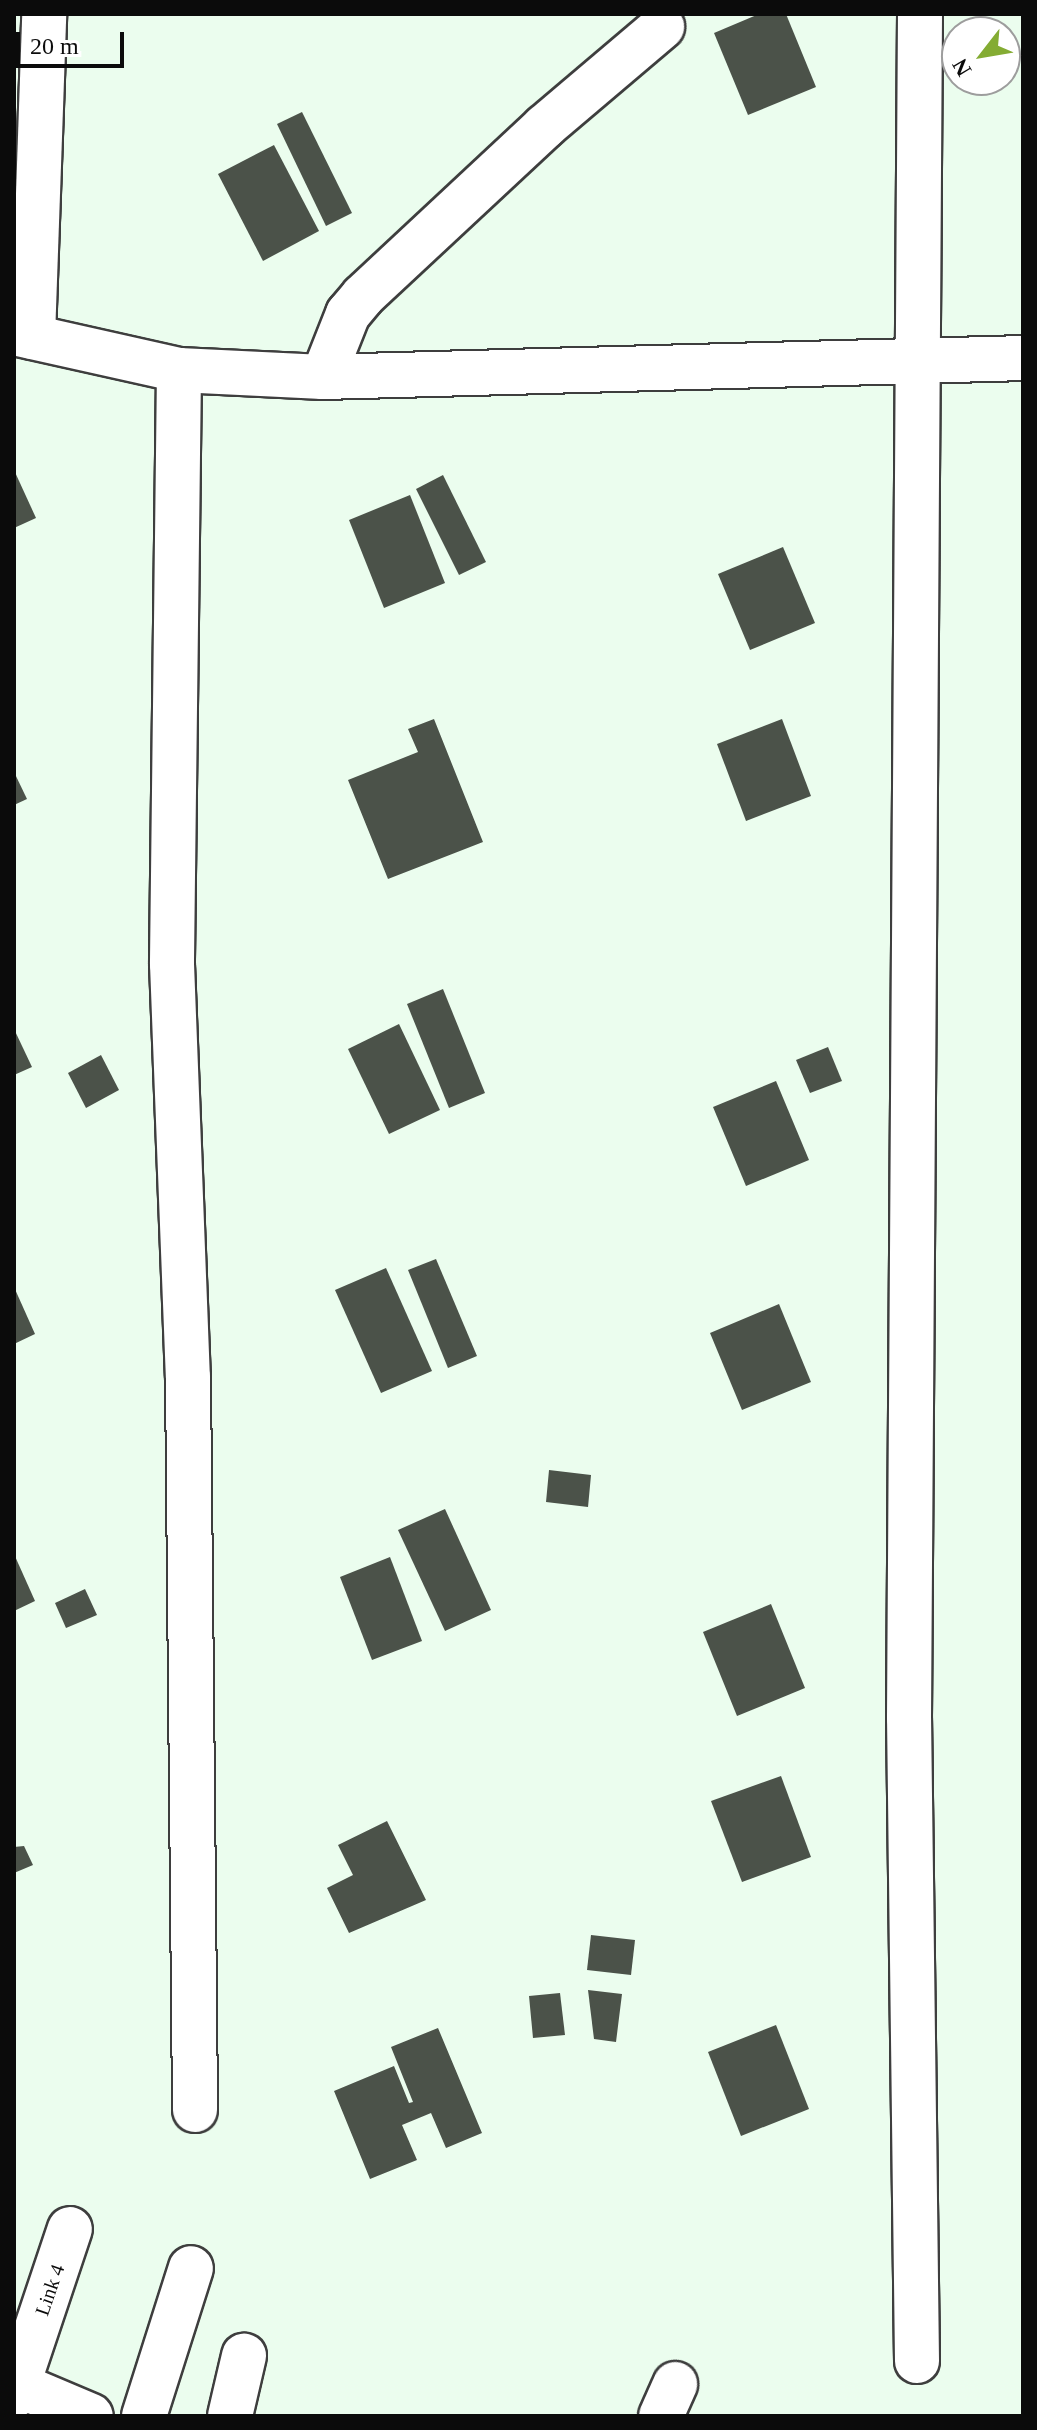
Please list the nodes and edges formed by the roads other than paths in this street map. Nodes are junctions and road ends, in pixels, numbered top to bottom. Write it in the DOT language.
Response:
graph roads {
  1 [pos="44,14"];
  2 [pos="920,14"];
  3 [pos="662,27"];
  4 [pos="23,335"];
  5 [pos="1023,358"];
  6 [pos="919,360"];
  7 [pos="179,370"];
  8 [pos="323,377"];
  9 [pos="195,2110"];
  10 [pos="70,2229"];
  11 [pos="191,2268"];
  12 [pos="244,2356"];
  13 [pos="917,2361"];
  14 [pos="16,2390"];
  15 [pos="91,2416"];
  16 [pos="144,2416"];
  17 [pos="230,2416"];
  1 -- 4 [label="street"];
  2 -- 6 [label="street"];
  3 -- 8 [label="street"];
  4 -- 7 [label="street"];
  5 -- 6 [label="street"];
  6 -- 8 [label="street"];
  6 -- 13 [label="street"];
  7 -- 8 [label="street"];
  7 -- 9 [label="street"];
  10 -- 14 [label="street, Link 4"];
  11 -- 16 [label="street"];
  12 -- 17 [label="street"];
  14 -- 15 [label="street"];
}
